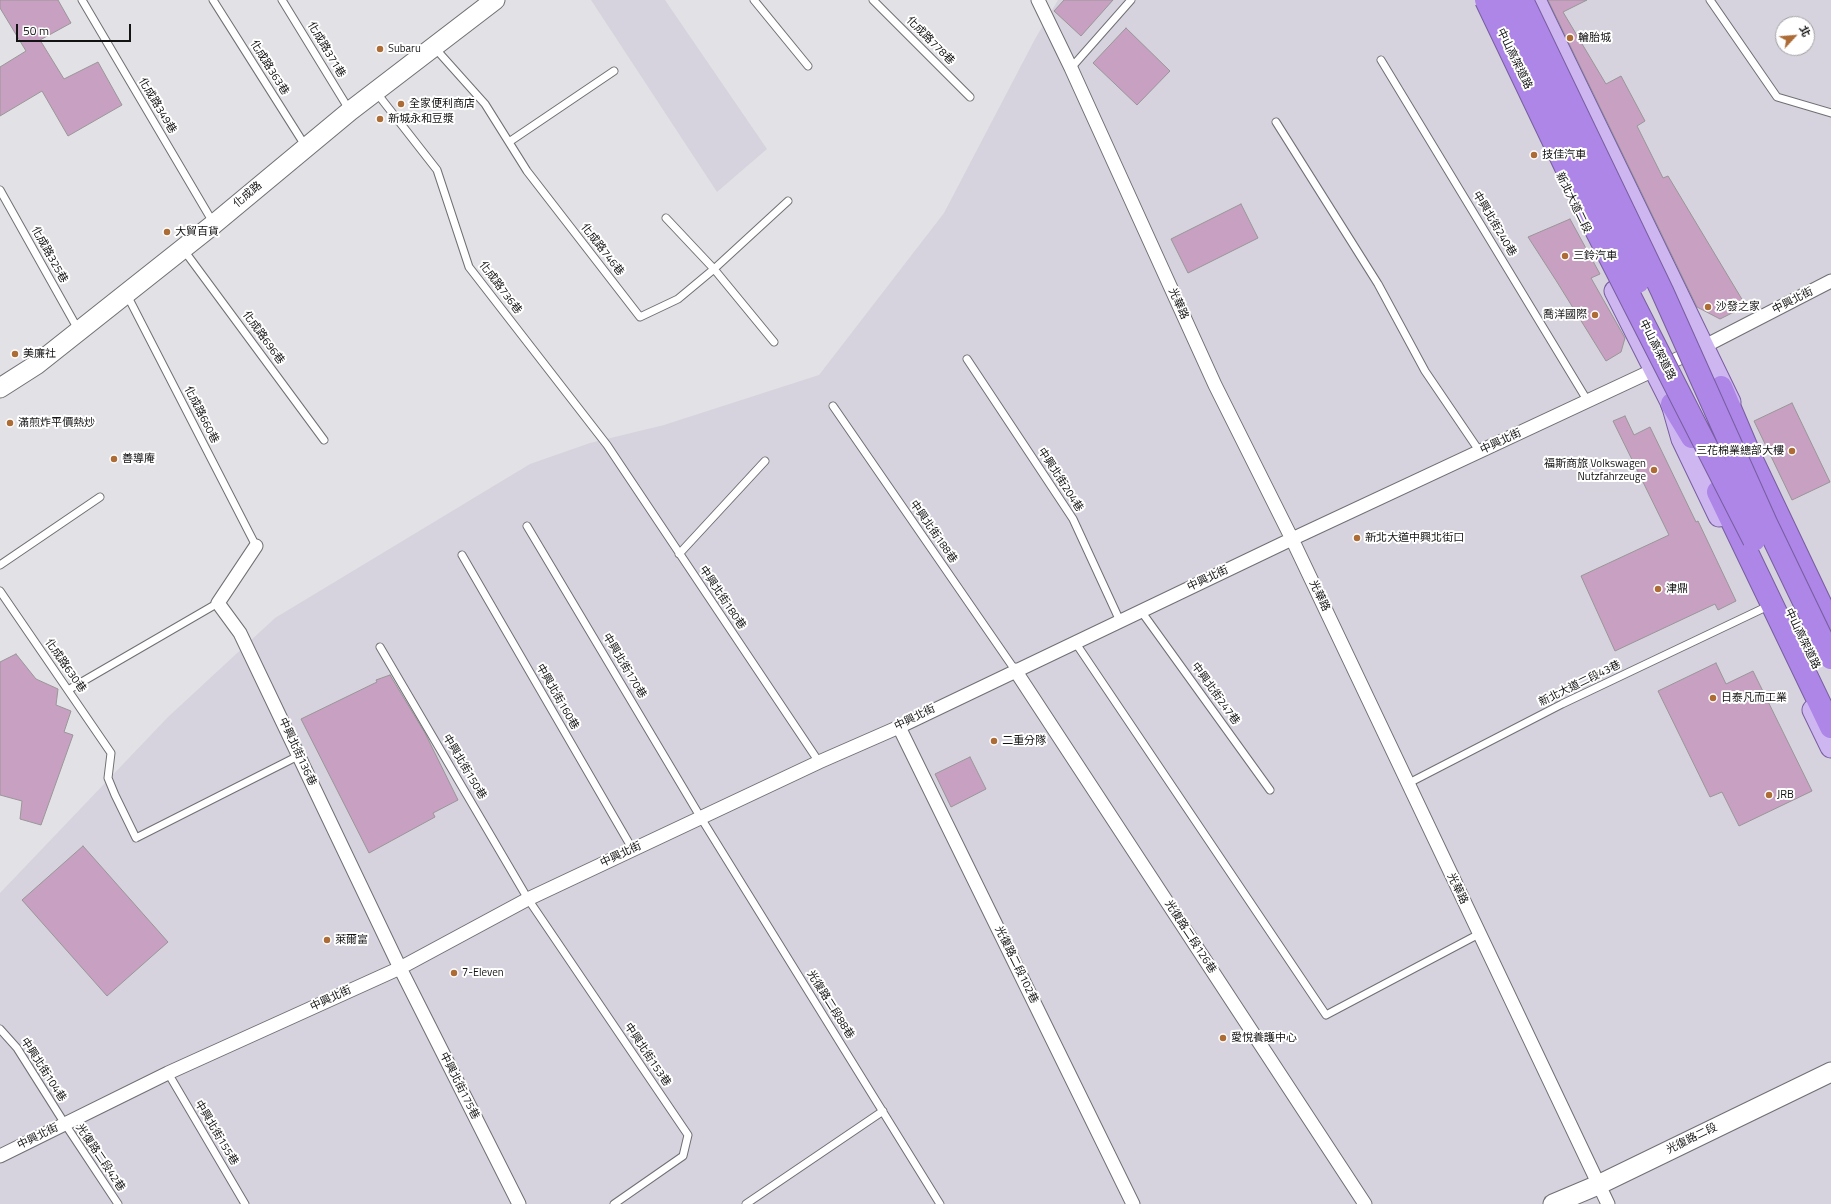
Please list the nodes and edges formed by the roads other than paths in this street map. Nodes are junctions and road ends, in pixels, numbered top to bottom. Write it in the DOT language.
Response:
graph roads {
  1 [pos="82,0"];
  2 [pos="213,0"];
  3 [pos="282,0"];
  4 [pos="754,0"];
  5 [pos="873,0"];
  6 [pos="1131,0"];
  7 [pos="1476,0"];
  8 [pos="1486,0"];
  9 [pos="1503,0"];
  10 [pos="1522,0"];
  11 [pos="1535,0"];
  12 [pos="1710,0"];
  13 [pos="488,2"];
  14 [pos="1040,3"];
  15 [pos="433,47"];
  16 [pos="1381,60"];
  17 [pos="808,66"];
  18 [pos="1071,68"];
  19 [pos="614,71"];
  20 [pos="375,92"];
  21 [pos="970,98"];
  22 [pos="350,111"];
  23 [pos="1831,113"];
  24 [pos="1276,122"];
  25 [pos="509,142"];
  26 [pos="306,148"];
  27 [pos="0,190"];
  28 [pos="788,201"];
  29 [pos="666,218"];
  30 [pos="214,224"];
  31 [pos="183,248"];
  32 [pos="714,269"];
  33 [pos="1831,281"];
  34 [pos="126,293"];
  35 [pos="80,331"];
  36 [pos="774,342"];
  37 [pos="1703,347"];
  38 [pos="967,359"];
  39 [pos="1653,369"];
  40 [pos="1722,387"];
  41 [pos="0,388"];
  42 [pos="1587,400"];
  43 [pos="1672,404"];
  44 [pos="833,406"];
  45 [pos="324,440"];
  46 [pos="607,445"];
  47 [pos="1480,452"];
  48 [pos="765,461"];
  49 [pos="100,497"];
  50 [pos="527,526"];
  51 [pos="1292,539"];
  52 [pos="1754,540"];
  53 [pos="256,546"];
  54 [pos="679,554"];
  55 [pos="462,555"];
  56 [pos="0,565"];
  57 [pos="0,591"];
  58 [pos="218,603"];
  59 [pos="1831,604"];
  60 [pos="1764,608"];
  61 [pos="1141,611"];
  62 [pos="1120,621"];
  63 [pos="1831,626"];
  64 [pos="1075,642"];
  65 [pos="380,647"];
  66 [pos="1831,658"];
  67 [pos="1015,670"];
  68 [pos="68,690"];
  69 [pos="1831,698"];
  70 [pos="899,727"];
  71 [pos="1831,727"];
  72 [pos="1831,747"];
  73 [pos="298,756"];
  74 [pos="819,762"];
  75 [pos="1407,784"];
  76 [pos="1270,790"];
  77 [pos="701,818"];
  78 [pos="633,850"];
  79 [pos="528,899"];
  80 [pos="1479,934"];
  81 [pos="400,968"];
  82 [pos="0,1029"];
  83 [pos="1831,1072"];
  84 [pos="168,1073"];
  85 [pos="883,1111"];
  86 [pos="65,1124"];
  87 [pos="0,1156"];
  88 [pos="1598,1184"];
  89 [pos="118,1204"];
  90 [pos="245,1204"];
  91 [pos="519,1204"];
  92 [pos="614,1204"];
  93 [pos="746,1204"];
  94 [pos="940,1204"];
  95 [pos="1133,1204"];
  96 [pos="1365,1204"];
  97 [pos="1553,1204"];
  98 [pos="1608,1204"];
  1 -- 30 [label="lane, 化成路349巷"];
  2 -- 26 [label="lane, 化成路363巷"];
  3 -- 22 [label="lane, 化成路371巷"];
  4 -- 17 [label="lane"];
  5 -- 21 [label="lane, 化成路778巷"];
  6 -- 18 [label="lane"];
  7 -- 39 [label="main road, 新北大道二段"];
  8 -- 52 [label="highway, 中山高架道路, bridge"];
  9 -- 52 [label="highway, bridge"];
  10 -- 66 [label="highway, 中山高架道路, bridge"];
  11 -- 37 [label="main road"];
  12 -- 23 [label="lane"];
  13 -- 15 [label="street, 化成路"];
  14 -- 18 [label="street, 光華路"];
  15 -- 20 [label="street, 化成路"];
  15 -- 25 [label="lane, 化成路746巷"];
  16 -- 42 [label="lane, 中興北街240巷"];
  18 -- 51 [label="street, 光華路"];
  19 -- 25 [label="lane"];
  20 -- 22 [label="street, 化成路"];
  20 -- 46 [label="lane, 化成路736巷"];
  22 -- 26 [label="street, 化成路"];
  24 -- 47 [label="lane"];
  25 -- 32 [label="lane, 化成路746巷"];
  26 -- 30 [label="street, 化成路"];
  27 -- 35 [label="lane, 化成路325巷"];
  28 -- 32 [label="lane, 化成路746巷"];
  29 -- 32 [label="lane"];
  30 -- 31 [label="street, 化成路"];
  31 -- 34 [label="street, 化成路"];
  31 -- 45 [label="lane, 化成路696巷"];
  32 -- 36 [label="lane"];
  33 -- 37 [label="street, 中興北街"];
  34 -- 35 [label="street, 化成路"];
  34 -- 53 [label="lane, 化成路660巷"];
  35 -- 41 [label="street, 化成路"];
  37 -- 39 [label="street, 中興北街"];
  37 -- 40 [label="main road"];
  38 -- 62 [label="lane, 中興北街204巷"];
  39 -- 42 [label="street, 中興北街"];
  39 -- 43 [label="main road, 新北大道二段"];
  40 -- 59 [label="main road"];
  40 -- 63 [label="highway"];
  42 -- 47 [label="street, 中興北街"];
  43 -- 60 [label="main road, 新北大道二段"];
  43 -- 71 [label="highway"];
  44 -- 67 [label="lane, 中興北街188巷"];
  46 -- 54 [label="lane, 中興北街180巷"];
  47 -- 51 [label="street, 中興北街"];
  48 -- 54 [label="lane"];
  49 -- 56 [label="lane"];
  50 -- 77 [label="lane, 中興北街170巷"];
  51 -- 61 [label="street, 中興北街"];
  51 -- 75 [label="street, 光華路"];
  52 -- 69 [label="highway, 中山高架道路"];
  53 -- 58 [label="street"];
  54 -- 74 [label="lane, 中興北街180巷"];
  55 -- 78 [label="lane, 中興北街160巷"];
  57 -- 68 [label="lane, 化成路630巷"];
  58 -- 68 [label="lane"];
  58 -- 73 [label="street, 中興北街136巷"];
  60 -- 72 [label="main road, 新北大道二段"];
  60 -- 75 [label="lane, 新北大道二段43巷"];
  61 -- 62 [label="street, 中興北街"];
  61 -- 76 [label="lane, 中興北街247巷"];
  62 -- 64 [label="street, 中興北街"];
  64 -- 67 [label="street, 中興北街"];
  64 -- 80 [label="lane"];
  65 -- 79 [label="lane, 中興北街150巷"];
  67 -- 70 [label="street, 中興北街"];
  67 -- 96 [label="street, 光復路二段126巷"];
  68 -- 73 [label="lane, 化成路630巷"];
  70 -- 74 [label="street, 中興北街"];
  70 -- 95 [label="street, 光復路二段102巷"];
  73 -- 81 [label="street, 中興北街136巷"];
  74 -- 77 [label="street, 中興北街"];
  75 -- 80 [label="street, 光華路"];
  77 -- 78 [label="street, 中興北街"];
  77 -- 85 [label="lane, 光復路二段88巷"];
  78 -- 79 [label="street, 中興北街"];
  79 -- 81 [label="street, 中興北街"];
  79 -- 92 [label="lane, 中興北街153巷"];
  80 -- 88 [label="street, 光華路"];
  81 -- 84 [label="street, 中興北街"];
  81 -- 91 [label="street, 中興北街175巷"];
  82 -- 86 [label="lane, 中興北街104巷"];
  83 -- 88 [label="street, 光復路二段"];
  84 -- 86 [label="street, 中興北街"];
  84 -- 90 [label="lane, 中興北街155巷"];
  85 -- 93 [label="lane"];
  85 -- 94 [label="lane, 光復路二段88巷"];
  86 -- 87 [label="street, 中興北街"];
  86 -- 89 [label="lane, 光復路二段42巷"];
  88 -- 97 [label="street, 光復路二段"];
  88 -- 98 [label="street, 光華路"];
}
